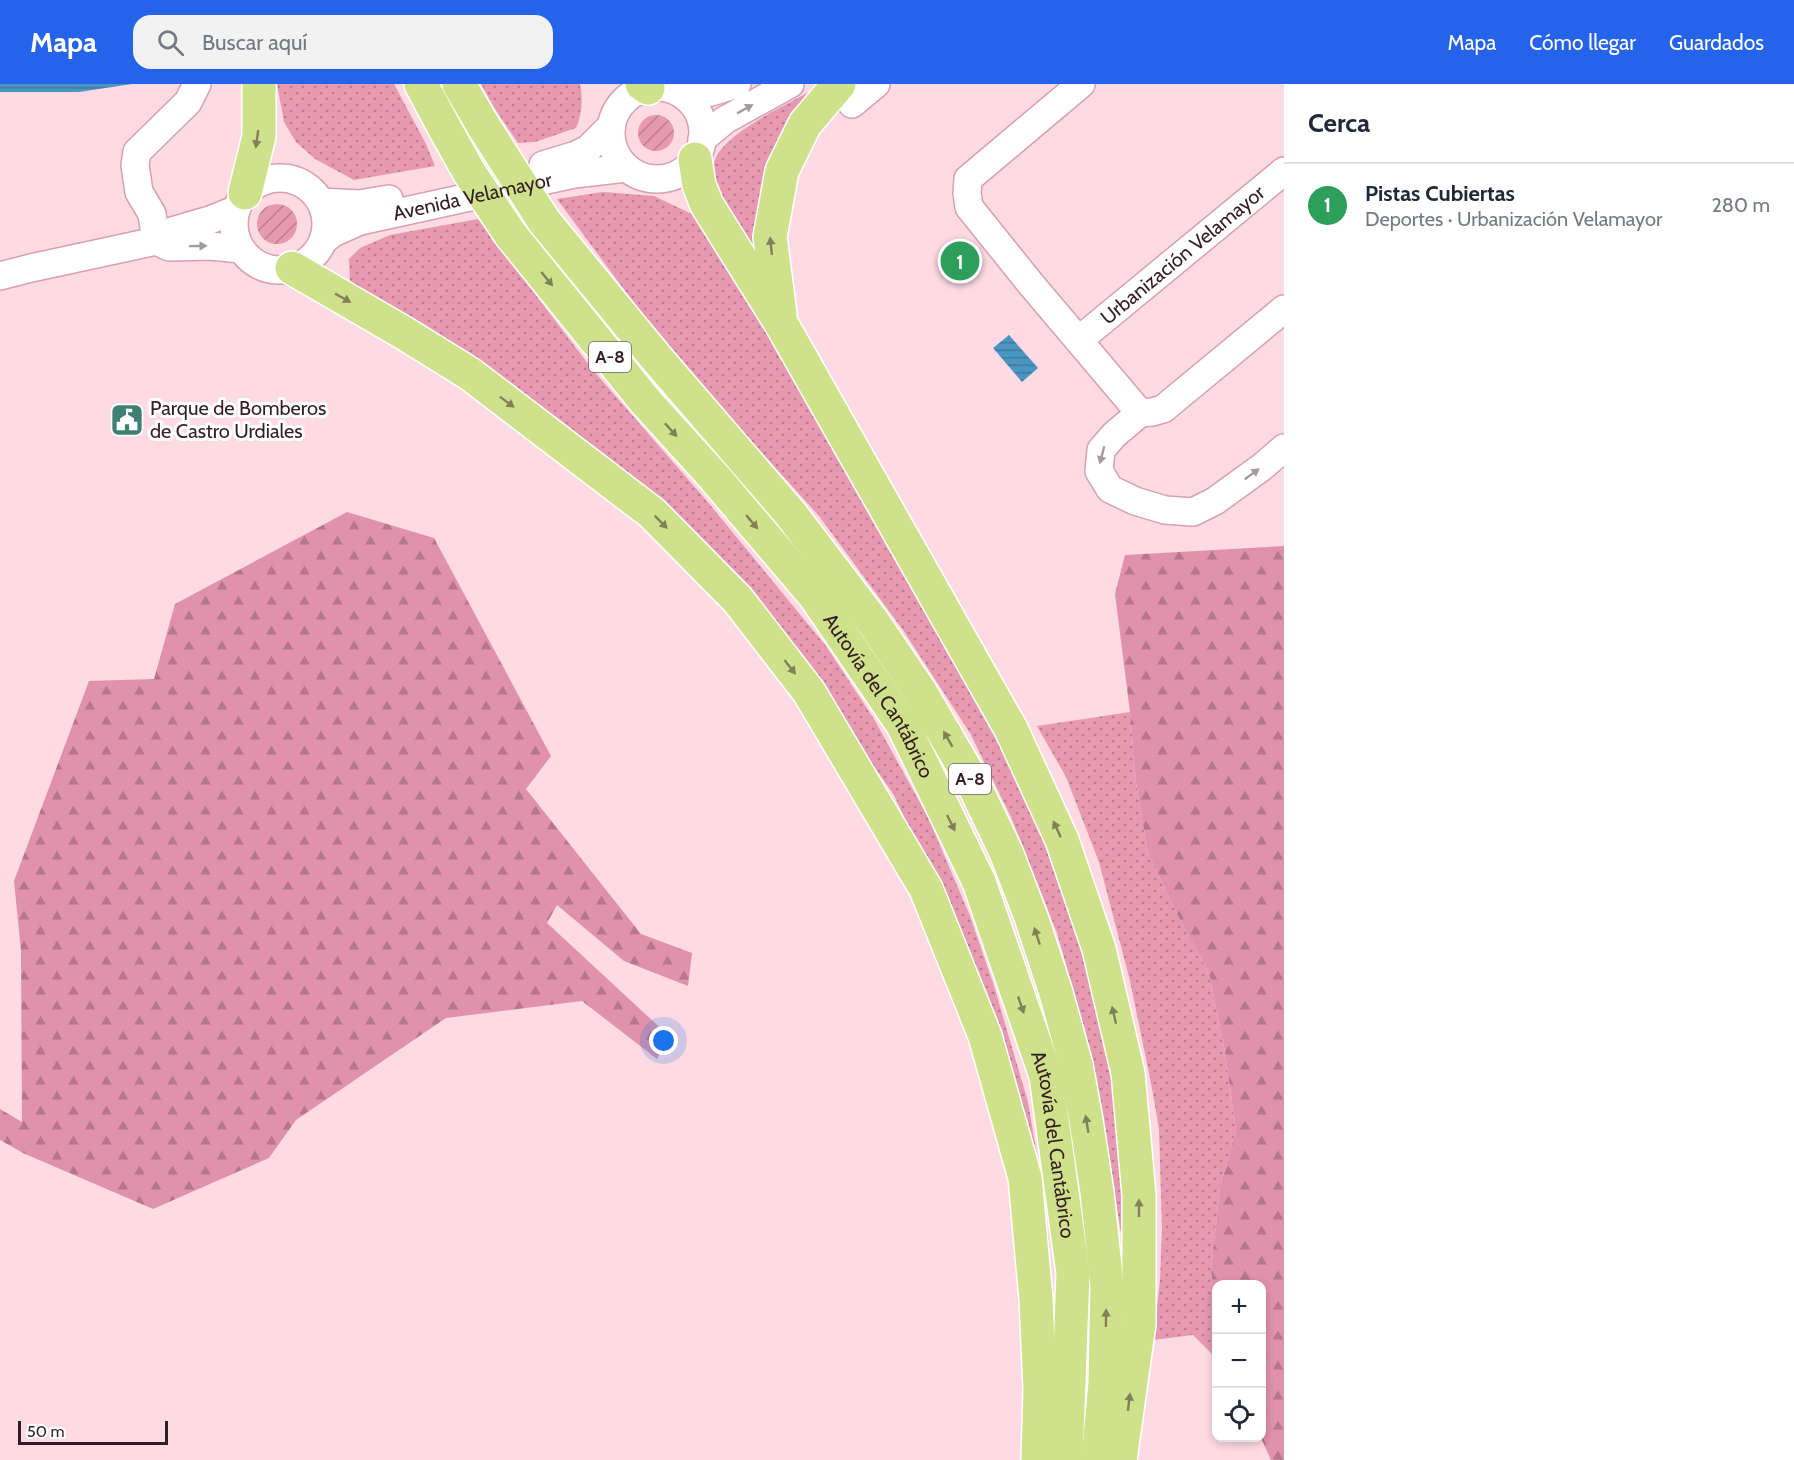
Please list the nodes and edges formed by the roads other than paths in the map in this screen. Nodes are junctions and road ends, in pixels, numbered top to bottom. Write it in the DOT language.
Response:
graph roads {
  1 [pos="197,84"];
  2 [pos="259,84"];
  3 [pos="421,84"];
  4 [pos="459,84"];
  5 [pos="737,84"];
  6 [pos="790,84"];
  7 [pos="876,84"];
  8 [pos="1081,84"];
  9 [pos="645,86"];
  10 [pos="845,94"];
  11 [pos="683,95"];
  12 [pos="611,126"];
  13 [pos="698,149"];
  14 [pos="626,168"];
  15 [pos="1284,171"];
  16 [pos="240,201"];
  17 [pos="321,202"];
  18 [pos="324,240"];
  19 [pos="156,241"];
  20 [pos="241,249"];
  21 [pos="292,268"];
  22 [pos="0,276"];
  23 [pos="1284,309"];
  24 [pos="782,325"];
  25 [pos="1079,340"];
  26 [pos="1140,412"];
  27 [pos="1284,448"];
  28 [pos="1038,1460"];
  29 [pos="1066,1460"];
  30 [pos="1098,1460"];
  31 [pos="1120,1460"];
  1 -- 19 [label="street"];
  2 -- 16 [label="highway, one-way"];
  3 -- 29 [label="highway, Autovía del Cantábrico / A-8, one-way, bridge"];
  30 -- 4 [label="highway, Autovía del Cantábrico / A-8, one-way, bridge"];
  5 -- 11 [label="street"];
  13 -- 6 [label="street, one-way"];
  7 -- 10 [label="street"];
  8 -- 25 [label="street"];
  9 -- 11 [label="street"];
  9 -- 12 [label="street"];
  24 -- 10 [label="highway, one-way"];
  11 -- 13 [label="street"];
  12 -- 14 [label="street"];
  12 -- 17 [label="street, Avenida Velamayor"];
  13 -- 14 [label="street"];
  13 -- 24 [label="highway"];
  14 -- 18 [label="street, Avenida Velamayor"];
  15 -- 25 [label="street, Urbanización Velamayor"];
  16 -- 17 [label="street"];
  16 -- 19 [label="street"];
  16 -- 20 [label="street"];
  17 -- 18 [label="street"];
  18 -- 21 [label="street"];
  19 -- 20 [label="street, one-way"];
  19 -- 22 [label="street"];
  20 -- 21 [label="street"];
  21 -- 28 [label="highway, one-way"];
  23 -- 26 [label="street"];
  31 -- 24 [label="highway, one-way"];
  25 -- 26 [label="street"];
  26 -- 27 [label="street, one-way"];
}
